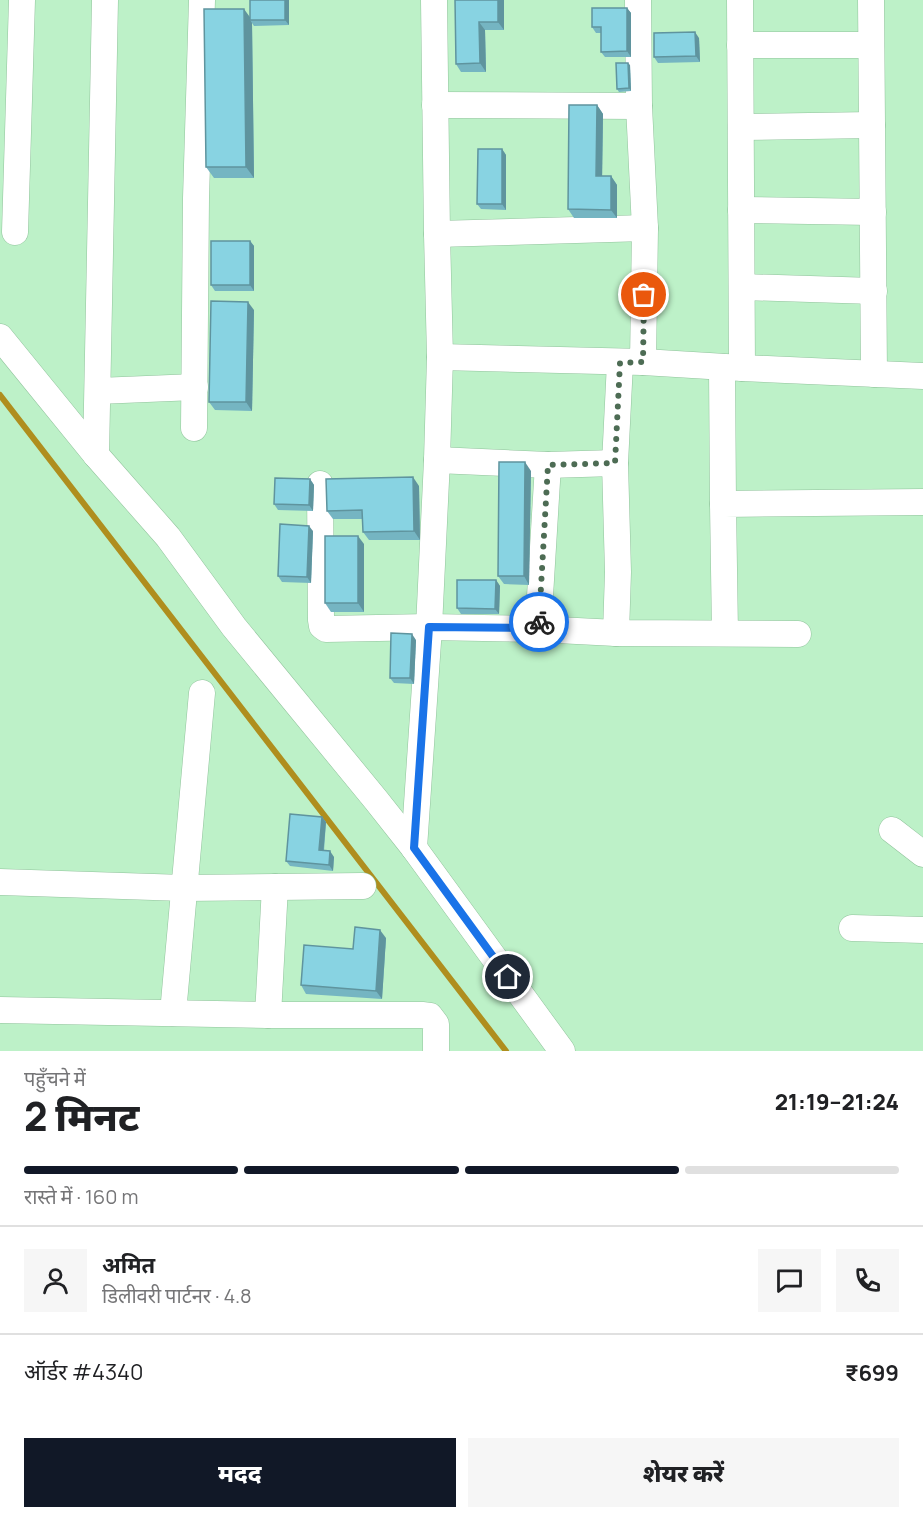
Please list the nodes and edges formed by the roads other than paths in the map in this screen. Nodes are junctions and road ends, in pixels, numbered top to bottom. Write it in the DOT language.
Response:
graph roads {
  1 [pos="22,0"];
  2 [pos="105,0"];
  3 [pos="202,0"];
  4 [pos="434,0"];
  5 [pos="638,0"];
  6 [pos="740,0"];
  7 [pos="871,0"];
  8 [pos="740,45"];
  9 [pos="871,45"];
  10 [pos="10,63"];
  11 [pos="435,105"];
  12 [pos="639,106"];
  13 [pos="872,125"];
  14 [pos="741,127"];
  15 [pos="8,145"];
  16 [pos="741,210"];
  17 [pos="873,212"];
  18 [pos="645,228"];
  19 [pos="15,232"];
  20 [pos="437,234"];
  21 [pos="742,287"];
  22 [pos="873,291"];
  23 [pos="0,337"];
  24 [pos="440,357"];
  25 [pos="632,363"];
  26 [pos="732,368"];
  27 [pos="874,374"];
  28 [pos="923,376"];
  29 [pos="195,387"];
  30 [pos="98,391"];
  31 [pos="194,428"];
  32 [pos="96,456"];
  33 [pos="437,460"];
  34 [pos="615,463"];
  35 [pos="548,465"];
  36 [pos="320,484"];
  37 [pos="923,502"];
  38 [pos="723,504"];
  39 [pos="429,627"];
  40 [pos="538,628"];
  41 [pos="616,633"];
  42 [pos="725,633"];
  43 [pos="798,634"];
  44 [pos="202,693"];
  45 [pos="892,830"];
  46 [pos="414,848"];
  47 [pos="923,854"];
  48 [pos="0,882"];
  49 [pos="363,886"];
  50 [pos="274,887"];
  51 [pos="184,888"];
  52 [pos="852,928"];
  53 [pos="923,930"];
  54 [pos="0,1010"];
  55 [pos="173,1012"];
  56 [pos="268,1015"];
  57 [pos="436,1051"];
  58 [pos="562,1051"];
  1 -- 10 [label="street"];
  2 -- 30 [label="street"];
  3 -- 29 [label="street"];
  4 -- 11 [label="street"];
  5 -- 12 [label="street"];
  6 -- 8 [label="street"];
  7 -- 9 [label="street"];
  8 -- 9 [label="street"];
  8 -- 14 [label="street"];
  9 -- 13 [label="street"];
  10 -- 15 [label="street"];
  11 -- 12 [label="street"];
  11 -- 20 [label="street"];
  12 -- 18 [label="street"];
  13 -- 14 [label="street"];
  13 -- 17 [label="street"];
  14 -- 16 [label="street"];
  15 -- 19 [label="street"];
  16 -- 17 [label="street"];
  16 -- 21 [label="street"];
  17 -- 22 [label="street"];
  18 -- 20 [label="street"];
  18 -- 25 [label="street"];
  20 -- 24 [label="street"];
  21 -- 22 [label="street"];
  21 -- 26 [label="street"];
  22 -- 27 [label="street"];
  23 -- 32 [label="street"];
  24 -- 25 [label="street"];
  24 -- 33 [label="street"];
  25 -- 26 [label="street"];
  25 -- 34 [label="street"];
  26 -- 27 [label="street"];
  26 -- 38 [label="street"];
  27 -- 28 [label="street"];
  29 -- 30 [label="street"];
  29 -- 31 [label="street"];
  30 -- 32 [label="street"];
  32 -- 46 [label="street"];
  33 -- 35 [label="street"];
  33 -- 39 [label="street"];
  34 -- 35 [label="street"];
  34 -- 41 [label="street"];
  35 -- 40 [label="street"];
  36 -- 39 [label="street"];
  37 -- 38 [label="street"];
  38 -- 42 [label="street"];
  39 -- 40 [label="street"];
  39 -- 46 [label="street"];
  40 -- 41 [label="street"];
  41 -- 42 [label="street"];
  42 -- 43 [label="street"];
  44 -- 51 [label="street"];
  45 -- 47 [label="street"];
  46 -- 58 [label="street"];
  48 -- 51 [label="street"];
  49 -- 50 [label="street"];
  50 -- 51 [label="street"];
  50 -- 56 [label="street"];
  51 -- 55 [label="street"];
  52 -- 53 [label="street"];
  54 -- 55 [label="street"];
  55 -- 56 [label="street"];
  56 -- 57 [label="street"];
}
